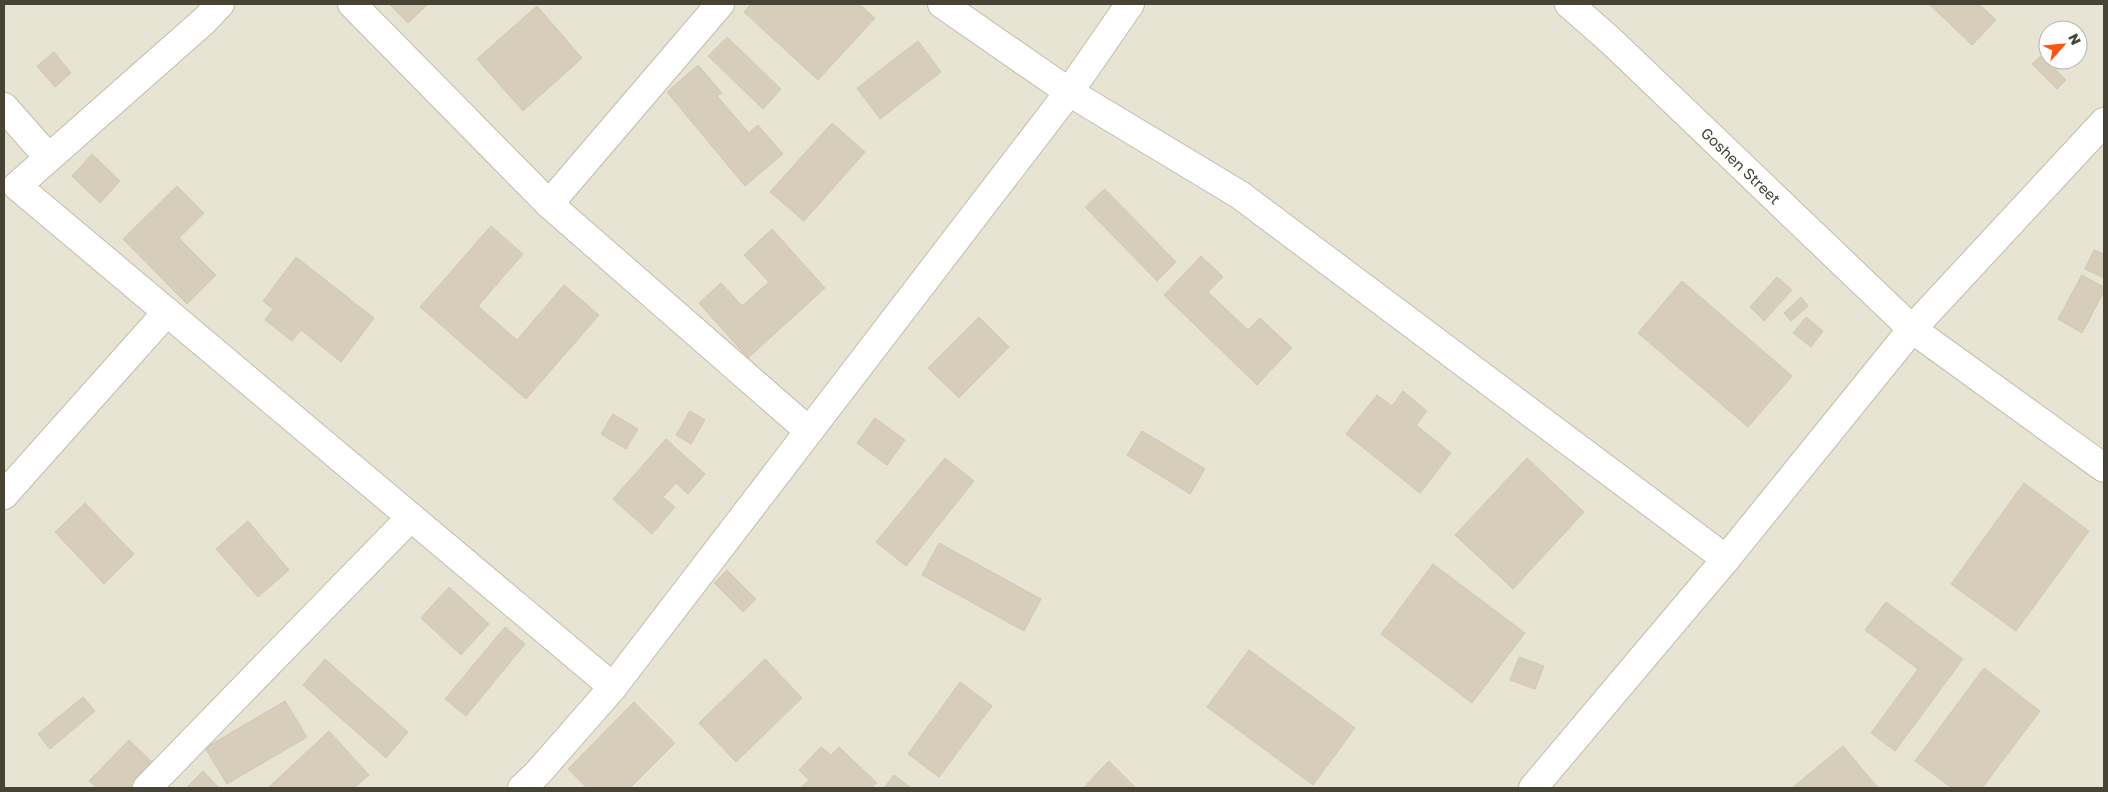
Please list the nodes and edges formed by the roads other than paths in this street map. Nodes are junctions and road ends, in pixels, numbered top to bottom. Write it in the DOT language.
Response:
graph roads {
  1 [pos="220,4"];
  2 [pos="352,4"];
  3 [pos="720,4"];
  4 [pos="942,4"];
  5 [pos="1130,4"];
  6 [pos="1568,4"];
  7 [pos="1069,92"];
  8 [pos="4,107"];
  9 [pos="2104,122"];
  10 [pos="48,157"];
  11 [pos="10,191"];
  12 [pos="549,204"];
  13 [pos="167,312"];
  14 [pos="1912,329"];
  15 [pos="809,431"];
  16 [pos="2104,468"];
  17 [pos="4,495"];
  18 [pos="411,516"];
  19 [pos="1726,559"];
  20 [pos="613,687"];
  21 [pos="147,788"];
  22 [pos="522,788"];
  23 [pos="1533,788"];
  1 -- 10 [label="street"];
  2 -- 12 [label="street"];
  3 -- 12 [label="street"];
  4 -- 7 [label="street"];
  5 -- 7 [label="street"];
  6 -- 14 [label="street, Goshen Street"];
  7 -- 15 [label="street"];
  7 -- 19 [label="street"];
  8 -- 10 [label="street"];
  9 -- 14 [label="street"];
  10 -- 11 [label="street"];
  11 -- 13 [label="street"];
  12 -- 15 [label="street"];
  13 -- 17 [label="street"];
  13 -- 18 [label="street"];
  14 -- 16 [label="street, Goshen Street"];
  14 -- 19 [label="street"];
  15 -- 20 [label="street"];
  18 -- 20 [label="street"];
  18 -- 21 [label="street"];
  19 -- 23 [label="street"];
  20 -- 22 [label="street"];
}
